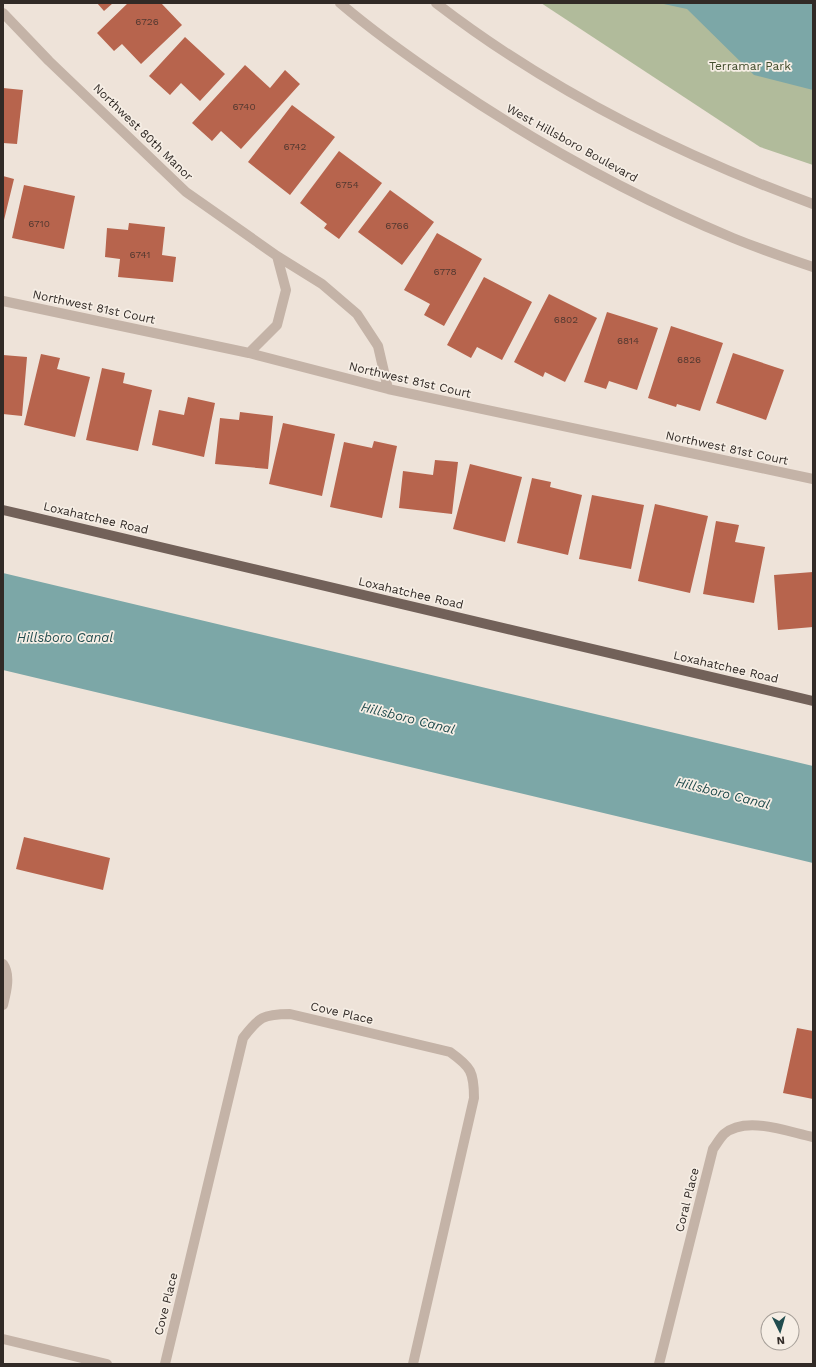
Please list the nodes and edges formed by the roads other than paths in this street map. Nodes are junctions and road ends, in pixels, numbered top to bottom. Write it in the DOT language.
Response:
graph roads {
  1 [pos="340,3"];
  2 [pos="436,3"];
  3 [pos="3,13"];
  4 [pos="813,204"];
  5 [pos="277,256"];
  6 [pos="813,267"];
  7 [pos="3,301"];
  8 [pos="249,353"];
  9 [pos="388,389"];
  10 [pos="813,479"];
  11 [pos="3,510"];
  12 [pos="813,701"];
  13 [pos="3,964"];
  14 [pos="3,1005"];
  15 [pos="813,1137"];
  16 [pos="3,1339"];
  17 [pos="107,1364"];
  18 [pos="165,1364"];
  19 [pos="413,1364"];
  20 [pos="659,1364"];
  1 -- 6 [label="street, West Hillsboro Boulevard"];
  2 -- 4 [label="street"];
  3 -- 5 [label="street, Northwest 80th Manor"];
  5 -- 8 [label="street"];
  5 -- 9 [label="street, Northwest 80th Manor"];
  7 -- 8 [label="street, Northwest 81st Court"];
  8 -- 9 [label="street, Northwest 81st Court"];
  9 -- 10 [label="street, Northwest 81st Court"];
  11 -- 12 [label="main road, Loxahatchee Road"];
  13 -- 14 [label="street"];
  15 -- 20 [label="street, Coral Place"];
  16 -- 17 [label="street"];
  18 -- 19 [label="street, Cove Place"];
}
